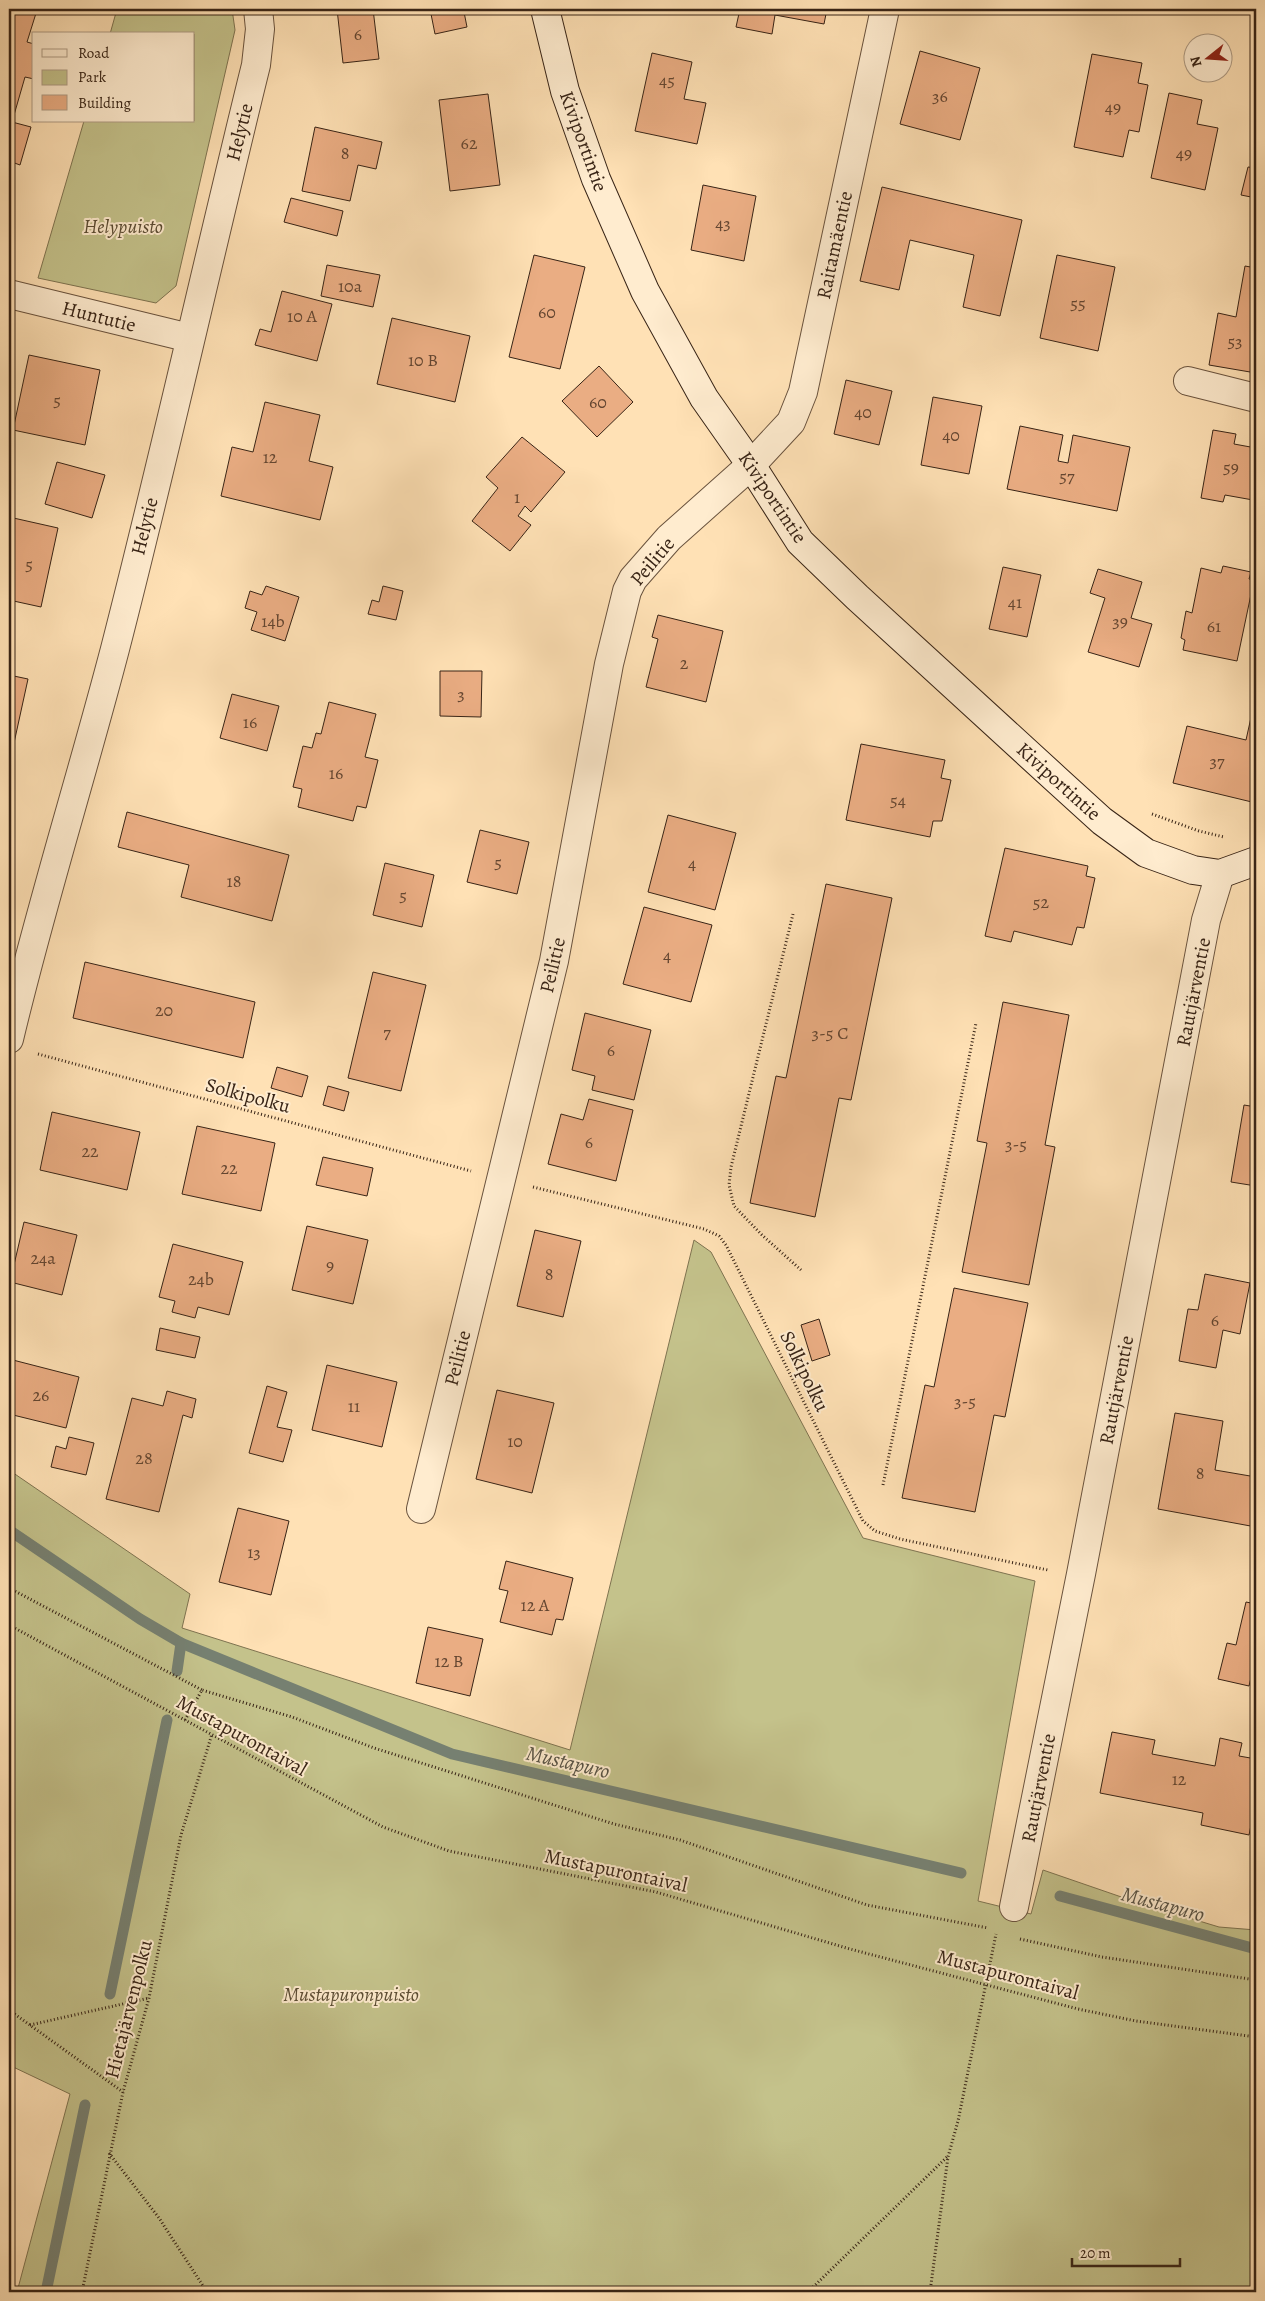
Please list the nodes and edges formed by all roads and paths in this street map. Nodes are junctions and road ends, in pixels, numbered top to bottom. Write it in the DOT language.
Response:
graph roads {
  1 [pos="258,9"];
  2 [pos="545,9"];
  3 [pos="885,9"];
  4 [pos="9,294"];
  5 [pos="190,338"];
  6 [pos="1188,381"];
  7 [pos="1256,398"];
  8 [pos="751,464"];
  9 [pos="1148,811"];
  10 [pos="1232,839"];
  11 [pos="1256,861"];
  12 [pos="1220,874"];
  13 [pos="793,914"];
  14 [pos="18,961"];
  15 [pos="976,1023"];
  16 [pos="9,1039"];
  17 [pos="38,1054"];
  18 [pos="490,1177"];
  19 [pos="801,1270"];
  20 [pos="883,1485"];
  21 [pos="421,1509"];
  22 [pos="1081,1574"];
  23 [pos="9,1588"];
  24 [pos="9,1625"];
  25 [pos="202,1690"];
  26 [pos="186,1720"];
  27 [pos="212,1734"];
  28 [pos="1014,1907"];
  29 [pos="997,1930"];
  30 [pos="1004,1933"];
  31 [pos="1012,1936"];
  32 [pos="1256,1980"];
  33 [pos="984,1983"];
  34 [pos="149,1998"];
  35 [pos="9,2010"];
  36 [pos="29,2025"];
  37 [pos="1256,2037"];
  38 [pos="123,2092"];
  39 [pos="109,2153"];
  40 [pos="948,2157"];
  41 [pos="82,2292"];
  42 [pos="208,2292"];
  43 [pos="808,2292"];
  44 [pos="930,2292"];
  1 -- 5 [label="street, Helytie"];
  2 -- 8 [label="street, Kiviportintie"];
  3 -- 8 [label="street, Raitamäentie"];
  4 -- 5 [label="street, Huntutie"];
  5 -- 14 [label="street, Helytie"];
  6 -- 7 [label="street"];
  8 -- 12 [label="street, Kiviportintie"];
  8 -- 18 [label="street, Peilitie"];
  9 -- 10 [label="path"];
  11 -- 12 [label="street, Kiviportintie"];
  12 -- 22 [label="street, Rautjärventie"];
  13 -- 19 [label="path"];
  14 -- 16 [label="street, Helytie"];
  15 -- 20 [label="path"];
  17 -- 18 [label="path, Solkipolku"];
  18 -- 21 [label="street, Peilitie"];
  18 -- 22 [label="path, Solkipolku"];
  22 -- 28 [label="street, Rautjärventie"];
  23 -- 25 [label="path"];
  24 -- 26 [label="path, Mustapurontaival"];
  25 -- 26 [label="path"];
  25 -- 29 [label="path"];
  26 -- 27 [label="path, Mustapurontaival"];
  27 -- 33 [label="path, Mustapurontaival"];
  27 -- 34 [label="path, Hietajärvenpolku"];
  29 -- 30 [label="path"];
  29 -- 33 [label="path"];
  31 -- 32 [label="path"];
  33 -- 37 [label="path, Mustapurontaival"];
  33 -- 40 [label="path"];
  34 -- 36 [label="path"];
  34 -- 38 [label="path, Hietajärvenpolku"];
  35 -- 36 [label="path"];
  36 -- 38 [label="path"];
  38 -- 39 [label="path, Hietajärvenpolku"];
  39 -- 41 [label="path, Hietajärvenpolku"];
  39 -- 42 [label="path"];
  40 -- 43 [label="path"];
  40 -- 44 [label="path"];
}
